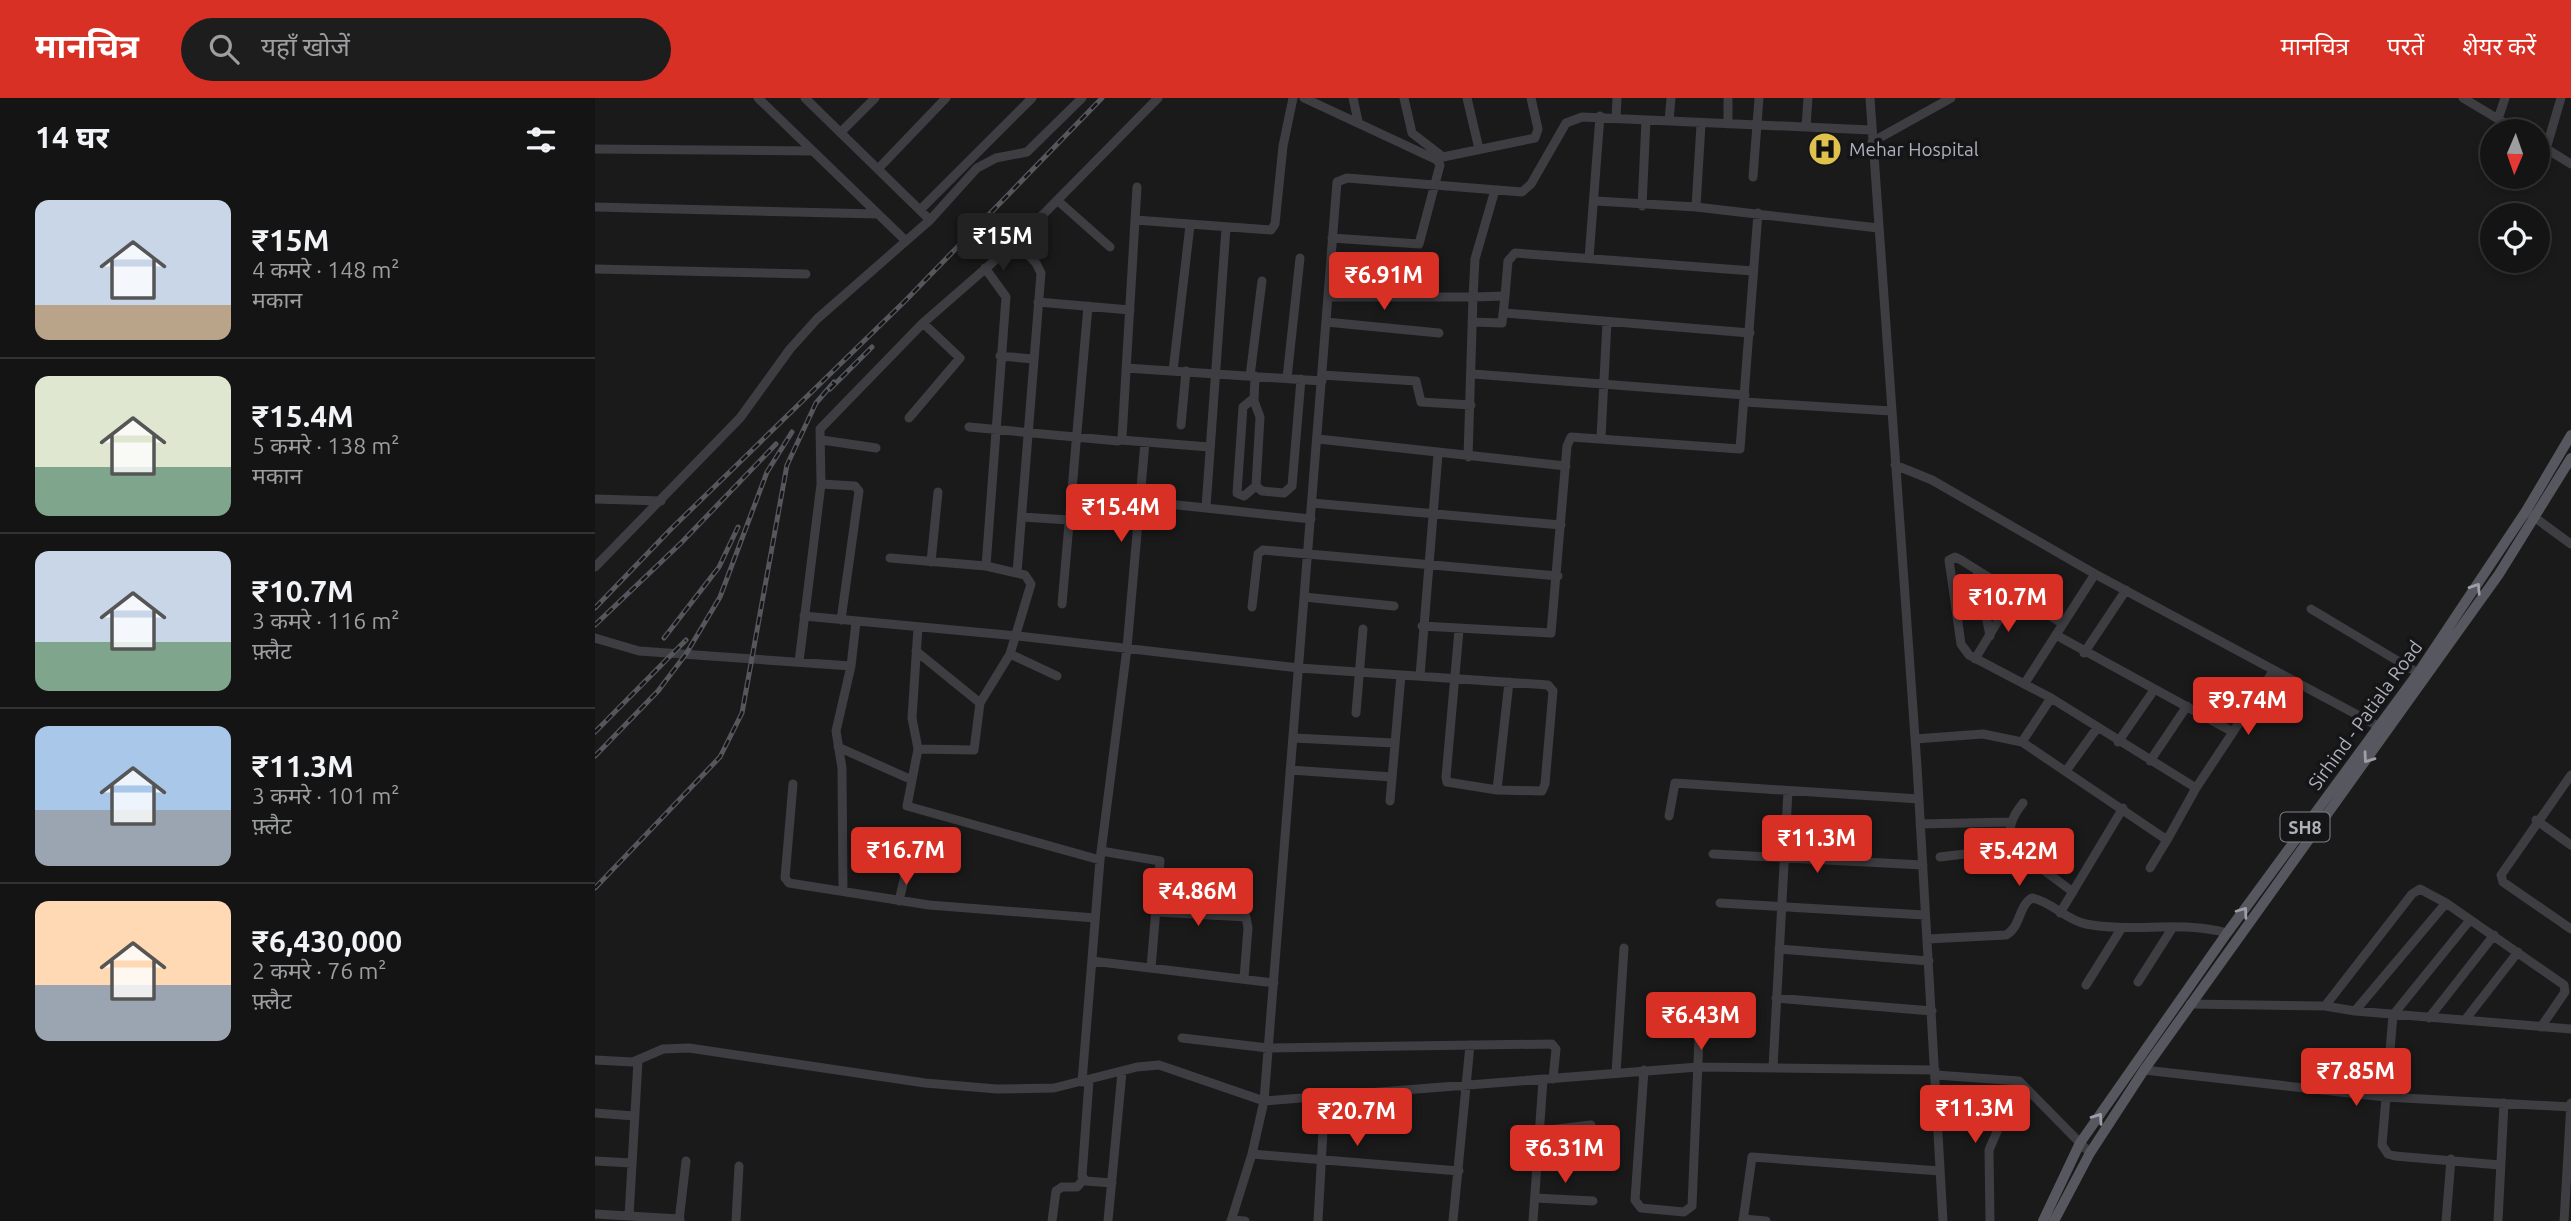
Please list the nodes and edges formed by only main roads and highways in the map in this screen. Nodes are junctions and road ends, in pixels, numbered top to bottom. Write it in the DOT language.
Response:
graph roads {
  1 [pos="2571,435"];
  2 [pos="2571,458"];
  3 [pos="2530,514"];
  4 [pos="2043,1221"];
  5 [pos="2054,1221"];
  1 -- 3 [label="main road, Sirhind - Patiala Road / SH8"];
  2 -- 3 [label="main road"];
  4 -- 3 [label="main road, Sirhind - Patiala Road / SH8, one-way"];
  3 -- 5 [label="main road, one-way"];
}
